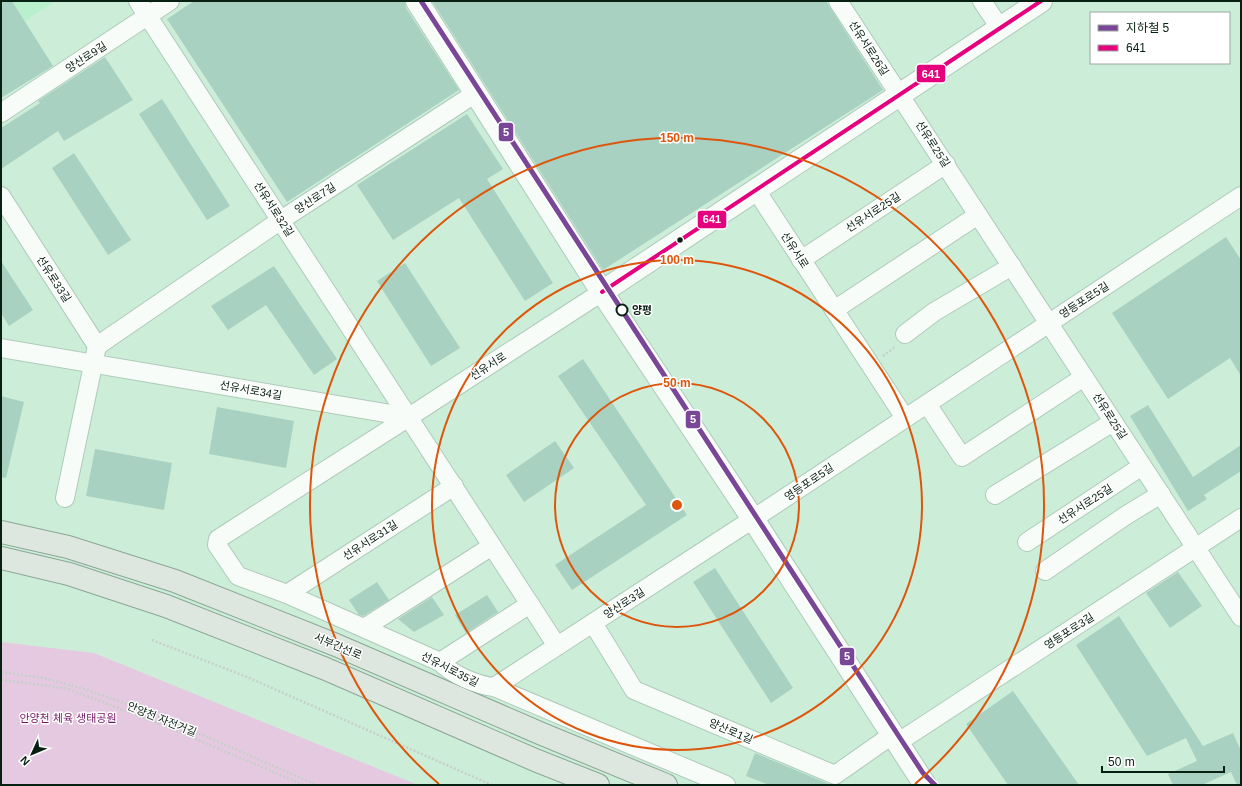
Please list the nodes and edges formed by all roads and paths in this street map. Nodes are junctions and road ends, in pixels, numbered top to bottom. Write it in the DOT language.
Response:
graph roads {
  1 [pos="170,1"];
  2 [pos="417,1"];
  3 [pos="838,1"];
  4 [pos="982,1"];
  5 [pos="1041,1"];
  6 [pos="144,11"];
  7 [pos="1000,28"];
  8 [pos="476,93"];
  9 [pos="900,94"];
  10 [pos="1,113"];
  11 [pos="946,164"];
  12 [pos="756,190"];
  13 [pos="1,196"];
  14 [pos="1241,196"];
  15 [pos="978,215"];
  16 [pos="281,220"];
  17 [pos="801,260"];
  18 [pos="1012,266"];
  19 [pos="602,292"];
  20 [pos="834,310"];
  21 [pos="1049,323"];
  22 [pos="905,334"];
  23 [pos="1,348"];
  24 [pos="95,355"];
  25 [pos="870,365"];
  26 [pos="1084,377"];
  27 [pos="927,404"];
  28 [pos="409,417"];
  29 [pos="905,418"];
  30 [pos="1113,422"];
  31 [pos="1142,466"];
  32 [pos="454,486"];
  33 [pos="1161,494"];
  34 [pos="995,495"];
  35 [pos="65,498"];
  36 [pos="1241,518"];
  37 [pos="753,519"];
  38 [pos="1,532"];
  39 [pos="218,539"];
  40 [pos="1027,542"];
  41 [pos="492,546"];
  42 [pos="1196,548"];
  43 [pos="1,558"];
  44 [pos="1045,571"];
  45 [pos="287,594"];
  46 [pos="530,604"];
  47 [pos="1241,617"];
  48 [pos="592,623"];
  49 [pos="364,628"];
  50 [pos="152,640"];
  51 [pos="557,646"];
  52 [pos="440,662"];
  53 [pos="1,672"];
  54 [pos="1,680"];
  55 [pos="494,687"];
  56 [pos="895,739"];
  57 [pos="304,785"];
  58 [pos="317,785"];
  59 [pos="492,785"];
  60 [pos="598,785"];
  61 [pos="666,785"];
  62 [pos="726,785"];
  63 [pos="925,785"];
  1 -- 6 [label="street, 양산로9길"];
  2 -- 8 [label="street"];
  3 -- 9 [label="street, 선유서로26길"];
  4 -- 7 [label="street"];
  5 -- 7 [label="street, 선유서로"];
  6 -- 10 [label="street, 양산로9길"];
  6 -- 16 [label="street, 선유서로32길"];
  7 -- 9 [label="street, 선유서로"];
  8 -- 16 [label="street, 양산로7길"];
  8 -- 19 [label="street"];
  9 -- 11 [label="street, 선유로25길"];
  9 -- 12 [label="street, 선유서로"];
  11 -- 15 [label="street, 선유로25길"];
  11 -- 17 [label="street, 선유서로25길"];
  12 -- 17 [label="street, 선유서로"];
  12 -- 19 [label="street, 선유서로"];
  13 -- 24 [label="street, 선유로33길"];
  14 -- 21 [label="street, 영등포로5길"];
  15 -- 18 [label="street, 선유로25길"];
  15 -- 20 [label="street"];
  16 -- 24 [label="street, 양산로7길"];
  16 -- 28 [label="street, 선유서로32길"];
  17 -- 20 [label="street, 선유서로"];
  18 -- 21 [label="street, 선유로25길"];
  18 -- 22 [label="street"];
  19 -- 28 [label="street, 선유서로"];
  19 -- 37 [label="street"];
  20 -- 25 [label="street"];
  21 -- 26 [label="street, 선유로25길"];
  21 -- 27 [label="street, 영등포로5길"];
  22 -- 25 [label="path"];
  23 -- 24 [label="street, 선유서로34길"];
  24 -- 28 [label="street, 선유서로34길"];
  24 -- 35 [label="street"];
  25 -- 29 [label="street"];
  26 -- 27 [label="street"];
  26 -- 30 [label="street, 선유로25길"];
  27 -- 29 [label="street, 영등포로5길"];
  28 -- 32 [label="street"];
  28 -- 39 [label="street, 선유서로"];
  29 -- 37 [label="street, 영등포로5길"];
  30 -- 31 [label="street, 선유로25길"];
  30 -- 34 [label="street"];
  31 -- 33 [label="street, 선유로25길"];
  31 -- 40 [label="street, 선유서로25길"];
  32 -- 41 [label="street"];
  32 -- 45 [label="street, 선유서로31길"];
  33 -- 42 [label="street, 선유로25길"];
  33 -- 44 [label="street"];
  36 -- 42 [label="street, 영등포로3길"];
  37 -- 48 [label="street, 양산로3길"];
  37 -- 56 [label="street"];
  38 -- 61 [label="main road, 서부간선로"];
  39 -- 45 [label="street, 선유서로35길"];
  41 -- 46 [label="street"];
  41 -- 49 [label="street"];
  42 -- 47 [label="street, 선유로25길"];
  42 -- 56 [label="street, 영등포로3길"];
  43 -- 60 [label="main road"];
  45 -- 49 [label="street, 선유서로35길"];
  46 -- 51 [label="street"];
  46 -- 52 [label="street"];
  48 -- 51 [label="street, 양산로3길"];
  48 -- 56 [label="street, 양산로1길"];
  49 -- 52 [label="street, 선유서로35길"];
  50 -- 59 [label="path"];
  51 -- 55 [label="street, 양산로3길"];
  52 -- 55 [label="street, 선유서로35길"];
  53 -- 58 [label="path, 안양천 자전거길"];
  54 -- 57 [label="path"];
  55 -- 62 [label="street, 선유서로35길"];
  56 -- 63 [label="street"];
}
